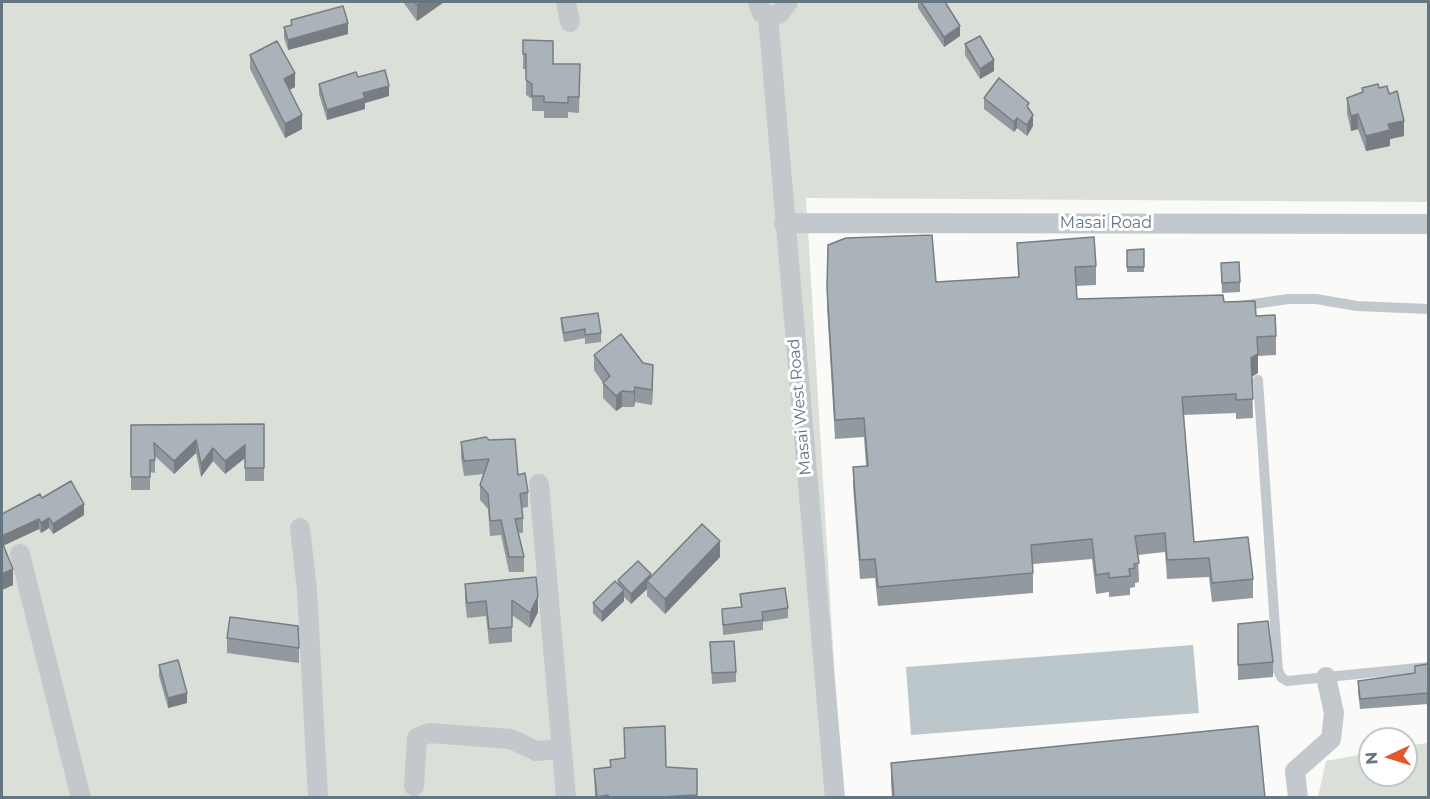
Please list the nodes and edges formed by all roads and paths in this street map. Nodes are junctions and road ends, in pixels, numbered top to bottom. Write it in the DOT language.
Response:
graph roads {
  1 [pos="566,2"];
  2 [pos="788,2"];
  3 [pos="763,9"];
  4 [pos="570,22"];
  5 [pos="784,223"];
  6 [pos="1428,224"];
  7 [pos="1223,306"];
  8 [pos="1428,309"];
  9 [pos="1258,380"];
  10 [pos="539,484"];
  11 [pos="300,528"];
  12 [pos="20,554"];
  13 [pos="1428,667"];
  14 [pos="1326,677"];
  15 [pos="561,749"];
  16 [pos="414,786"];
  17 [pos="81,798"];
  18 [pos="318,798"];
  19 [pos="566,798"];
  20 [pos="835,798"];
  21 [pos="1298,798"];
  1 -- 4 [label="street"];
  2 -- 3 [label="street"];
  3 -- 5 [label="street, Masai West Road"];
  5 -- 6 [label="street, Masai Road"];
  5 -- 20 [label="street, Masai West Road"];
  7 -- 8 [label="lane"];
  9 -- 14 [label="lane"];
  10 -- 15 [label="street"];
  11 -- 18 [label="street"];
  12 -- 17 [label="street"];
  13 -- 14 [label="lane"];
  14 -- 21 [label="street"];
  15 -- 16 [label="street"];
  15 -- 19 [label="street"];
}
